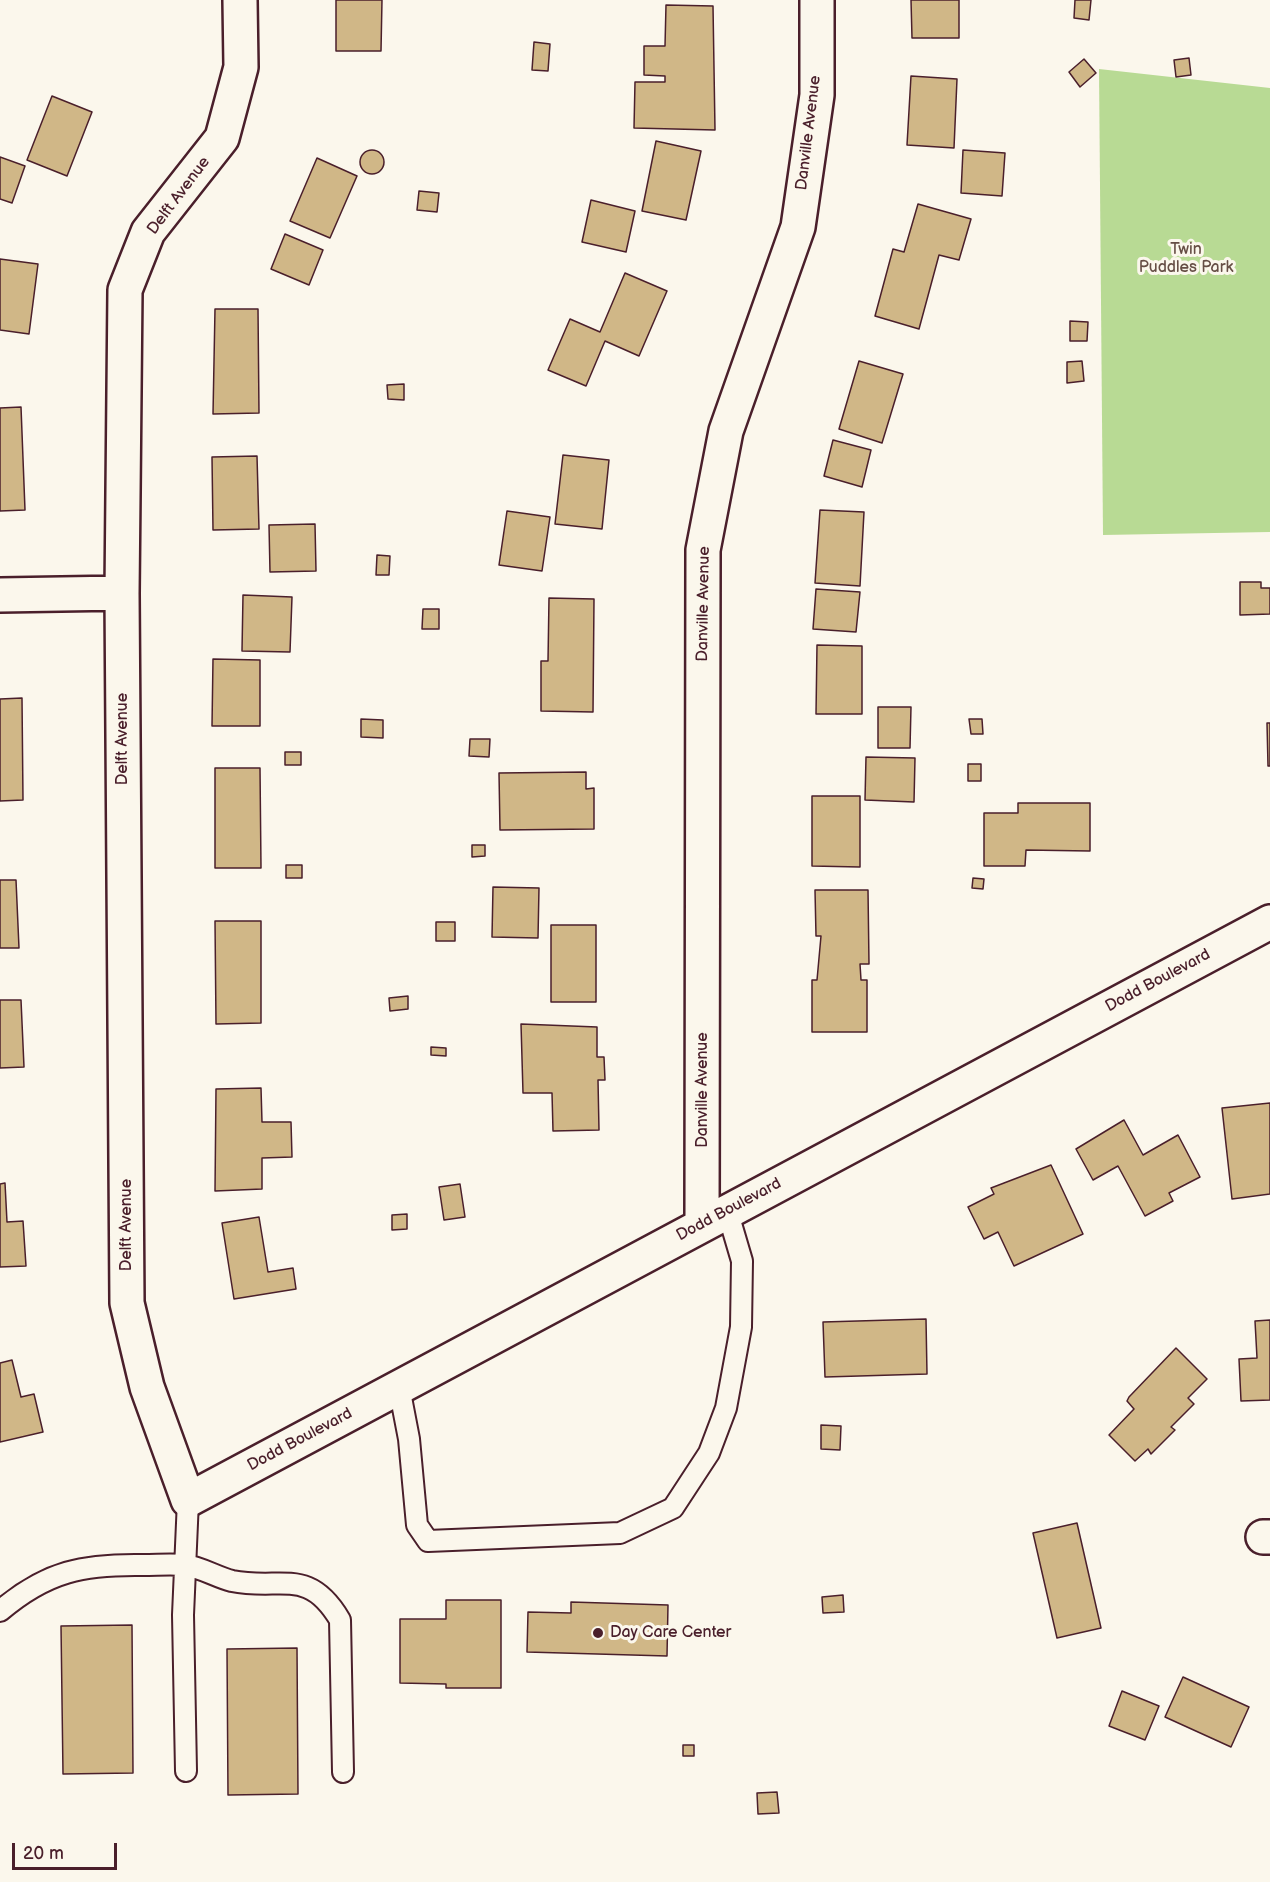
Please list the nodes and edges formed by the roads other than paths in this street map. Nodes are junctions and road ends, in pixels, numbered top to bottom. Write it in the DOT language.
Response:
graph roads {
  1 [pos="240,0"];
  2 [pos="817,0"];
  3 [pos="122,593"];
  4 [pos="0,595"];
  5 [pos="1270,922"];
  6 [pos="715,1217"];
  7 [pos="399,1387"];
  8 [pos="188,1500"];
  9 [pos="186,1565"];
  10 [pos="0,1611"];
  11 [pos="186,1771"];
  12 [pos="343,1772"];
  1 -- 3 [label="street, Delft Avenue"];
  2 -- 6 [label="street, Danville Avenue"];
  3 -- 4 [label="street"];
  3 -- 8 [label="street, Delft Avenue"];
  5 -- 6 [label="street, Dodd Boulevard"];
  6 -- 7 [label="street, Dodd Boulevard"];
  6 -- 7 [label="lane"];
  7 -- 8 [label="street, Dodd Boulevard"];
  8 -- 9 [label="lane"];
  9 -- 10 [label="lane"];
  9 -- 11 [label="lane"];
  9 -- 12 [label="lane"];
}
